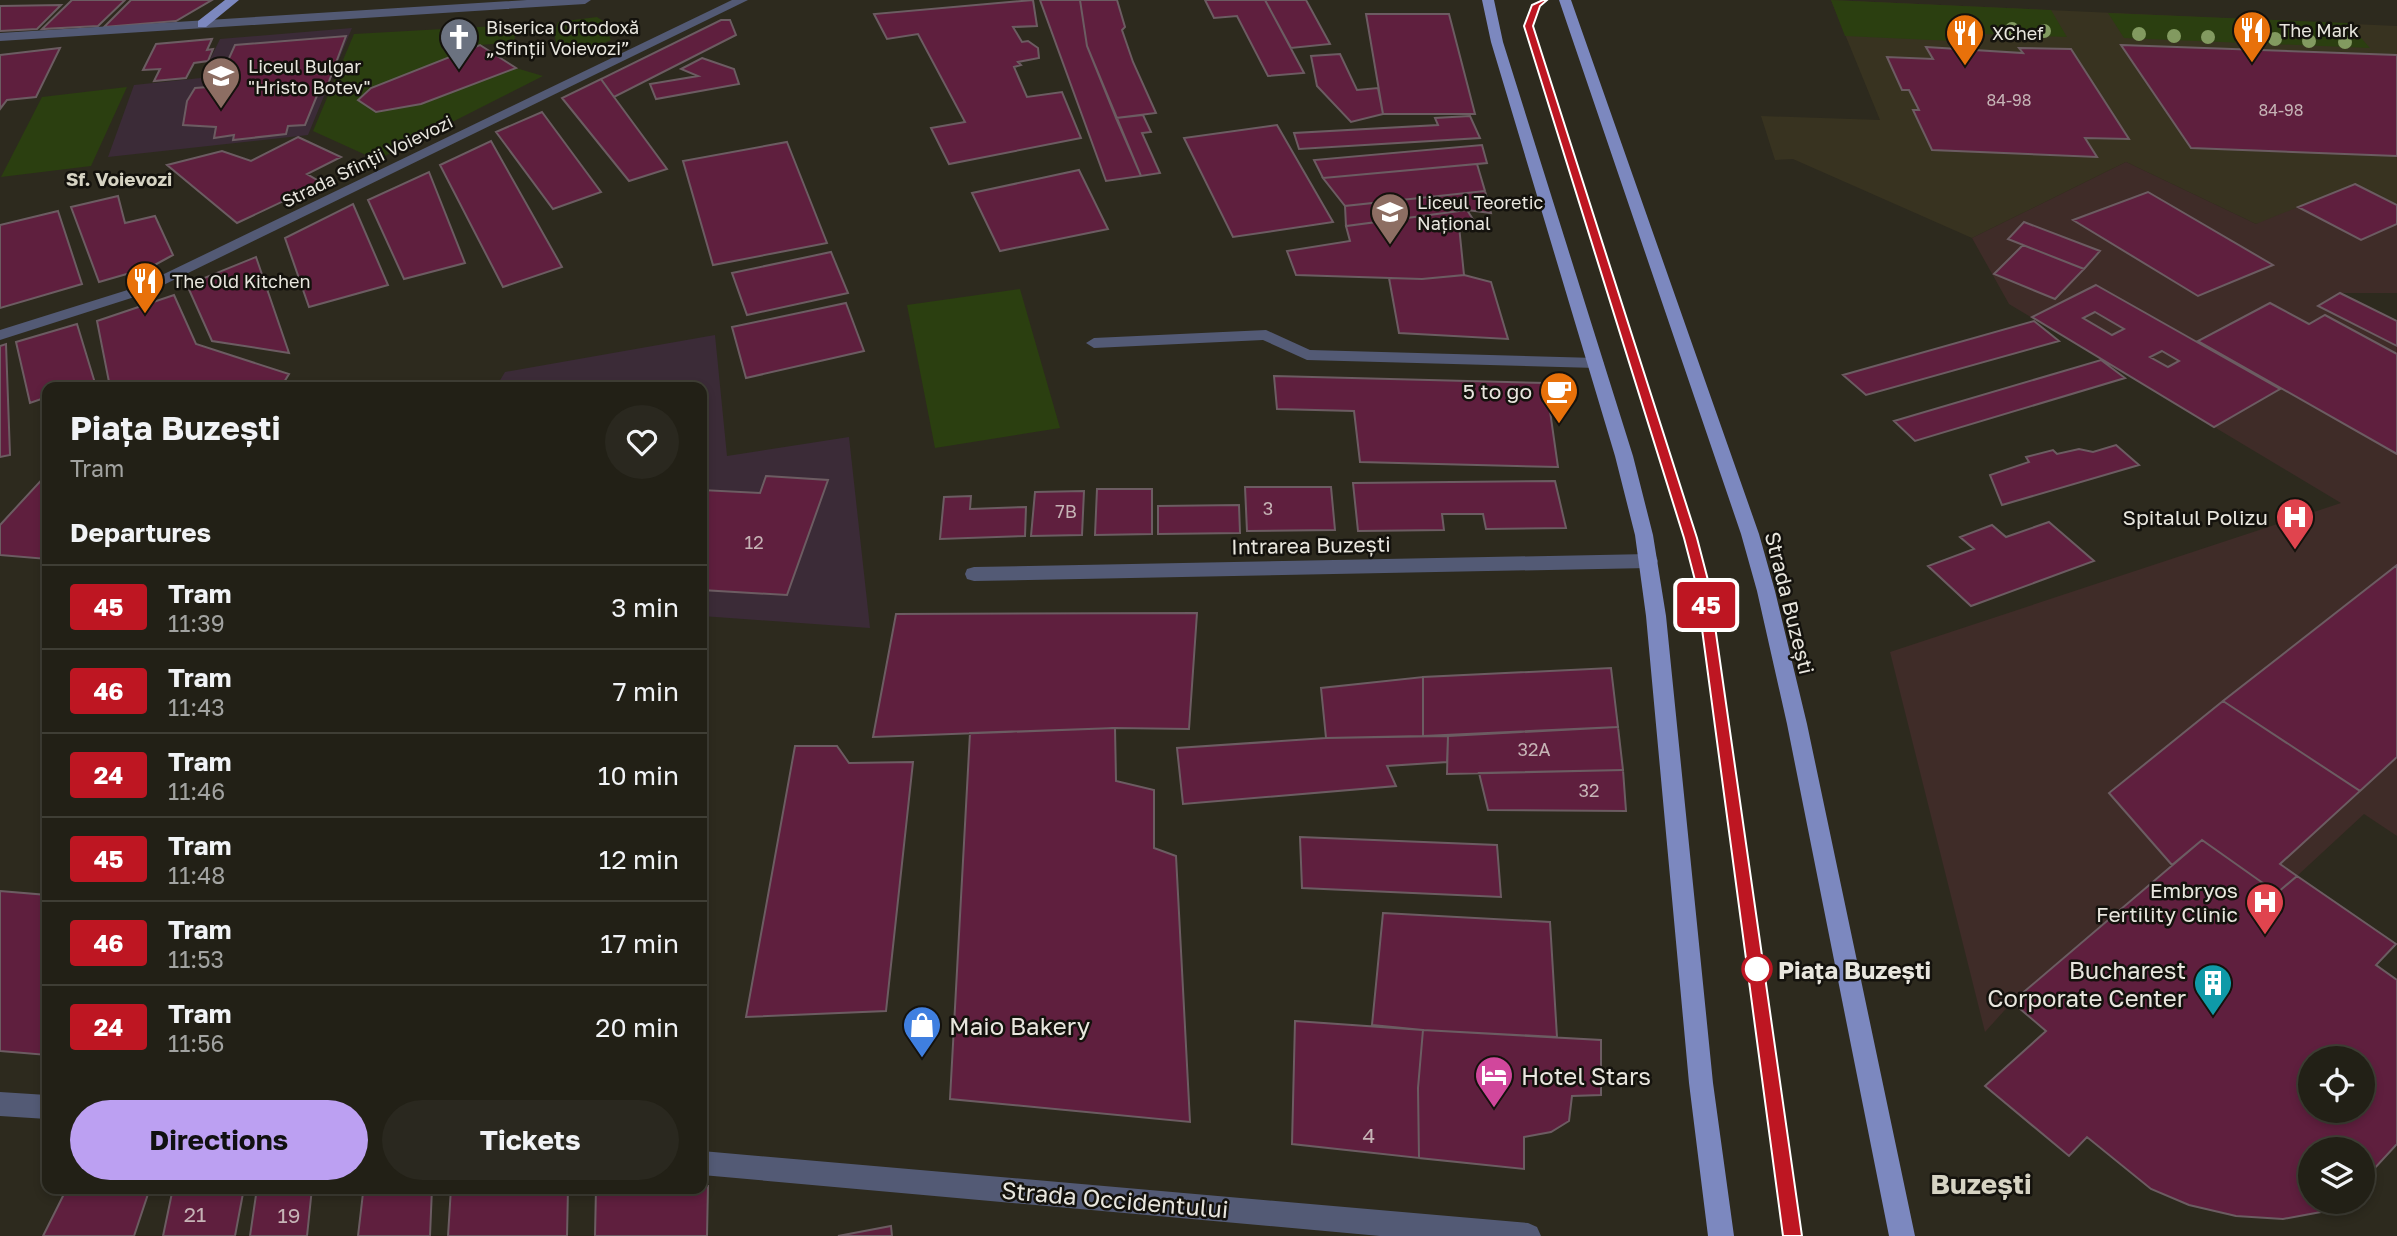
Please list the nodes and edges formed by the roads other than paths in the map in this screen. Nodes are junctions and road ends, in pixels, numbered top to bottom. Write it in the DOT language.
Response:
graph roads {
  1 [pos="233,0"];
  2 [pos="586,0"];
  3 [pos="741,0"];
  4 [pos="1488,0"];
  5 [pos="1565,0"];
  6 [pos="202,24"];
  7 [pos="0,37"];
  8 [pos="0,335"];
  9 [pos="1094,343"];
  10 [pos="1596,363"];
  11 [pos="1649,561"];
  12 [pos="974,574"];
  13 [pos="0,1104"];
  14 [pos="42,1107"];
  15 [pos="707,1163"];
  16 [pos="1528,1236"];
  17 [pos="1721,1236"];
  18 [pos="1902,1236"];
  1 -- 6 [label="main road"];
  2 -- 6 [label="street"];
  3 -- 8 [label="street, Strada Sfinții Voievozi"];
  4 -- 10 [label="main road"];
  5 -- 18 [label="main road, Strada Buzești"];
  6 -- 7 [label="street"];
  9 -- 10 [label="street"];
  10 -- 11 [label="main road"];
  11 -- 12 [label="street, Intrarea Buzești"];
  11 -- 17 [label="main road"];
  13 -- 14 [label="street"];
  15 -- 16 [label="street, Strada Occidentului"];
}
